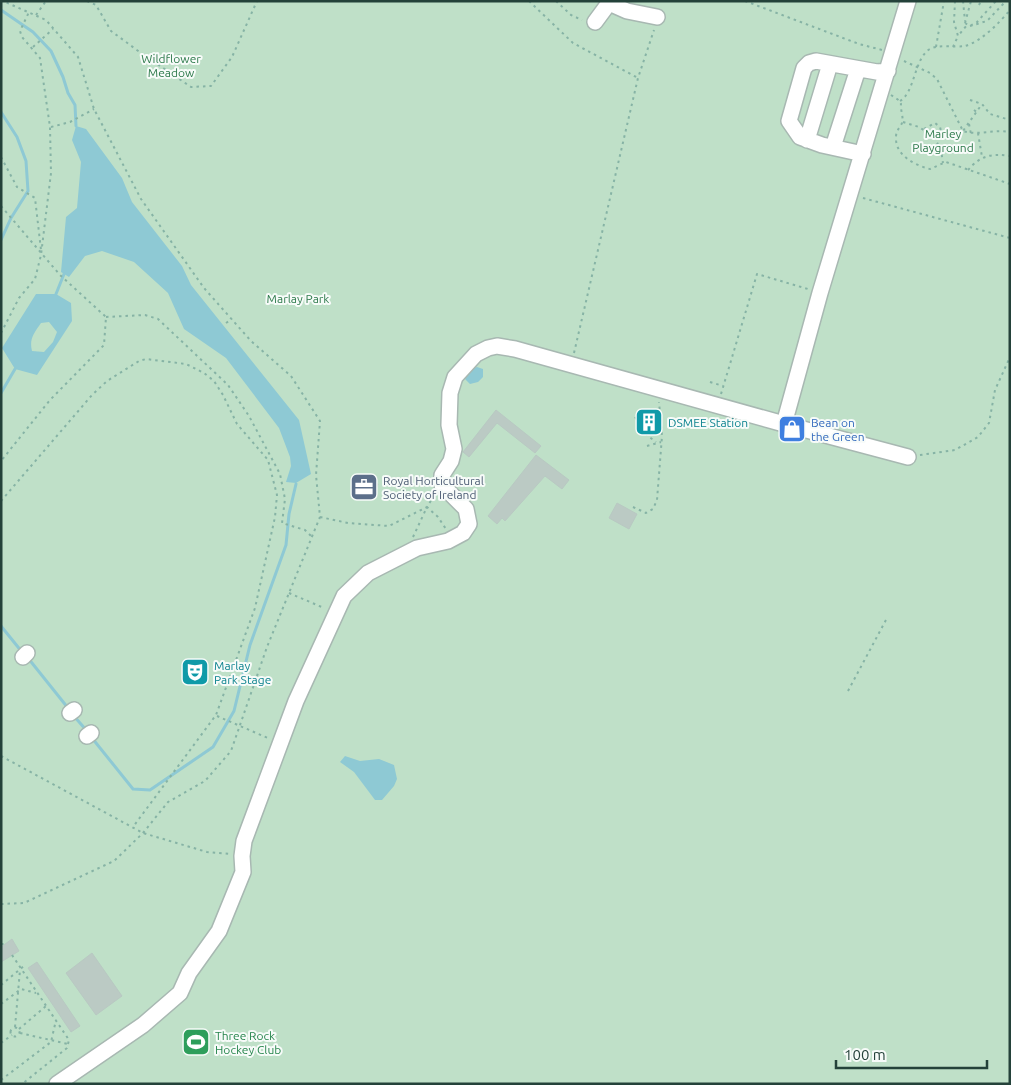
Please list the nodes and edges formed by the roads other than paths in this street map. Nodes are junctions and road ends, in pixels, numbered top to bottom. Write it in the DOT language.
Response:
graph roads {
  1 [pos="908,1"];
  2 [pos="658,17"];
  3 [pos="595,22"];
  4 [pos="830,64"];
  5 [pos="858,69"];
  6 [pos="888,71"];
  7 [pos="807,140"];
  8 [pos="833,147"];
  9 [pos="863,154"];
  10 [pos="784,424"];
  11 [pos="908,457"];
  12 [pos="57,1084"];
  1 -- 6 [label="lane"];
  2 -- 3 [label="lane"];
  4 -- 5 [label="lane"];
  4 -- 7 [label="lane"];
  4 -- 7 [label="lane"];
  5 -- 6 [label="lane"];
  5 -- 8 [label="lane"];
  6 -- 9 [label="lane"];
  7 -- 8 [label="lane"];
  8 -- 9 [label="lane"];
  9 -- 10 [label="lane"];
  10 -- 11 [label="lane"];
  10 -- 12 [label="lane"];
}
